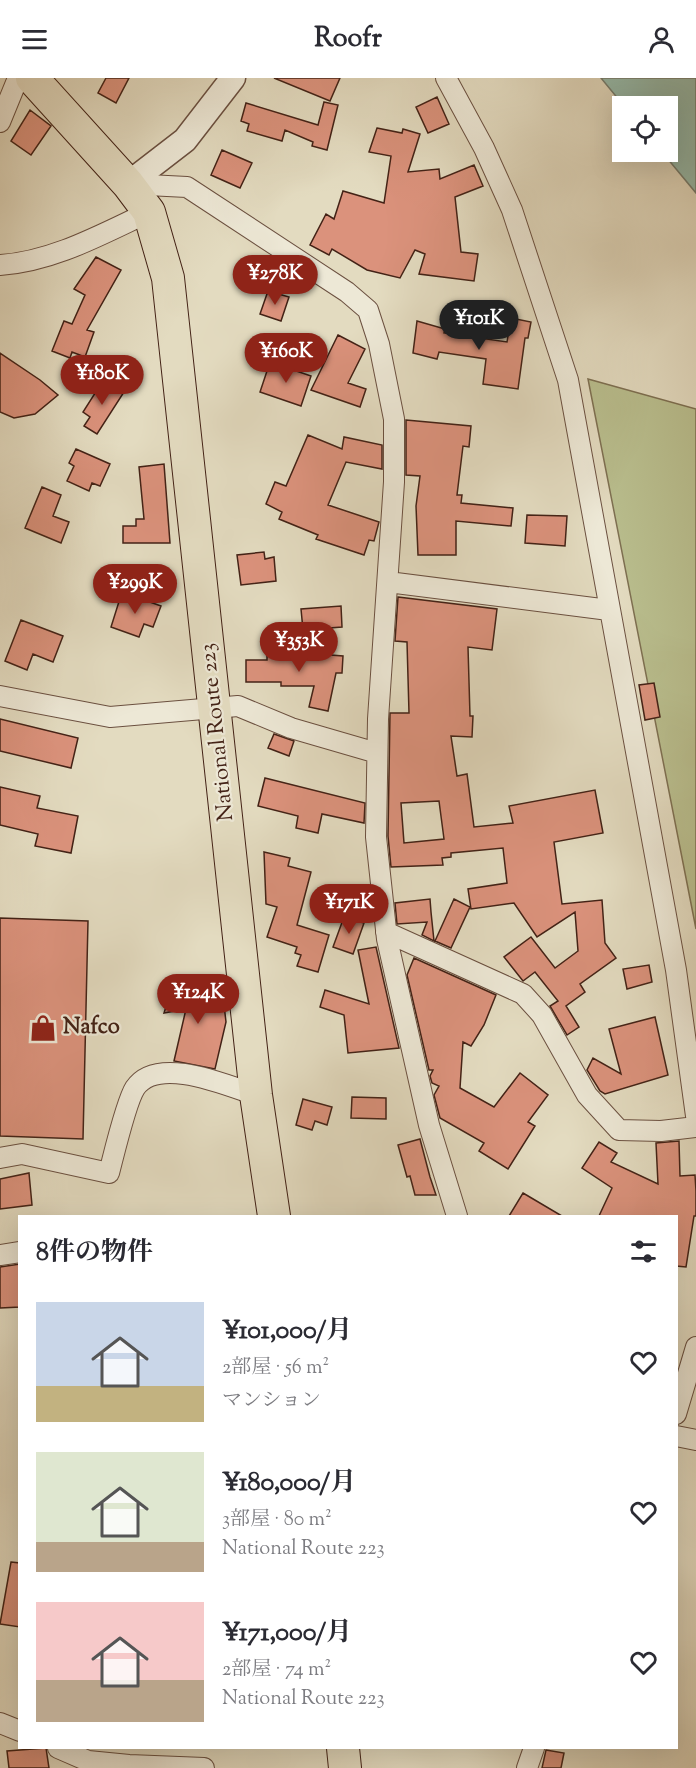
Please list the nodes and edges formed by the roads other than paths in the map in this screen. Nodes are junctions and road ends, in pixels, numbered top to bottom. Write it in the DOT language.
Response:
graph roads {
  1 [pos="18,78"];
  2 [pos="32,78"];
  3 [pos="233,78"];
  4 [pos="446,78"];
  5 [pos="0,122"];
  6 [pos="128,184"];
  7 [pos="149,213"];
  8 [pos="0,265"];
  9 [pos="388,582"];
  10 [pos="609,610"];
  11 [pos="0,696"];
  12 [pos="216,707"];
  13 [pos="377,753"];
  14 [pos="386,932"];
  15 [pos="256,1095"];
  16 [pos="696,1116"];
  17 [pos="696,1127"];
  18 [pos="0,1158"];
  19 [pos="274,1215"];
  20 [pos="458,1215"];
  21 [pos="18,1252"];
  22 [pos="0,1255"];
  23 [pos="696,1347"];
  24 [pos="678,1407"];
  25 [pos="678,1436"];
  26 [pos="696,1440"];
  27 [pos="0,1723"];
  28 [pos="18,1730"];
  29 [pos="60,1749"];
  30 [pos="343,1749"];
  31 [pos="534,1749"];
  32 [pos="88,1759"];
  33 [pos="204,1768"];
  34 [pos="345,1768"];
  35 [pos="527,1768"];
  1 -- 5 [label="street"];
  2 -- 6 [label="highway, National Route 223"];
  3 -- 6 [label="street"];
  4 -- 10 [label="street"];
  6 -- 7 [label="highway, National Route 223"];
  6 -- 9 [label="street"];
  7 -- 8 [label="street"];
  7 -- 12 [label="highway, National Route 223"];
  9 -- 10 [label="street"];
  9 -- 13 [label="street"];
  10 -- 16 [label="street"];
  11 -- 12 [label="street"];
  12 -- 13 [label="street"];
  12 -- 15 [label="highway, National Route 223"];
  13 -- 14 [label="street"];
  14 -- 17 [label="street"];
  14 -- 20 [label="street"];
  15 -- 18 [label="street"];
  15 -- 19 [label="highway, National Route 223"];
  21 -- 22 [label="street"];
  23 -- 24 [label="street"];
  25 -- 26 [label="street"];
  27 -- 28 [label="street"];
  29 -- 32 [label="street"];
  30 -- 34 [label="highway"];
  31 -- 35 [label="street"];
  32 -- 33 [label="street"];
}
